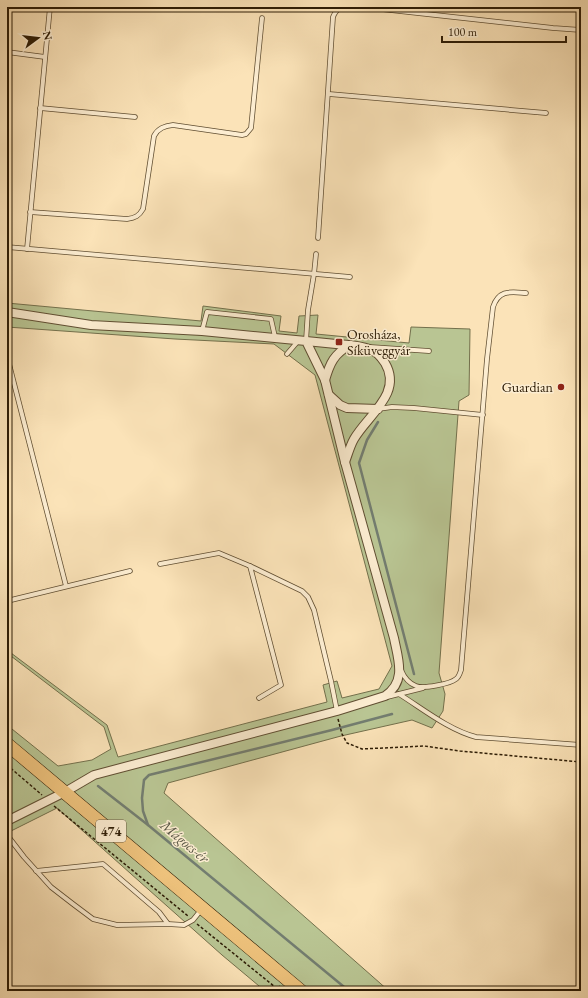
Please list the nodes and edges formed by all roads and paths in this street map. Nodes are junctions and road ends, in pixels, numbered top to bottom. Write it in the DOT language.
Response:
graph roads {
  1 [pos="50,7"];
  2 [pos="342,7"];
  3 [pos="363,7"];
  4 [pos="262,18"];
  5 [pos="581,30"];
  6 [pos="7,52"];
  7 [pos="45,57"];
  8 [pos="329,94"];
  9 [pos="40,108"];
  10 [pos="546,113"];
  11 [pos="135,117"];
  12 [pos="30,212"];
  13 [pos="318,238"];
  14 [pos="7,247"];
  15 [pos="27,249"];
  16 [pos="316,254"];
  17 [pos="314,274"];
  18 [pos="350,277"];
  19 [pos="526,293"];
  20 [pos="7,312"];
  21 [pos="202,332"];
  22 [pos="275,338"];
  23 [pos="302,340"];
  24 [pos="350,345"];
  25 [pos="361,346"];
  26 [pos="429,351"];
  27 [pos="287,354"];
  28 [pos="7,356"];
  29 [pos="12,377"];
  30 [pos="7,379"];
  31 [pos="325,380"];
  32 [pos="329,394"];
  33 [pos="378,409"];
  34 [pos="483,415"];
  35 [pos="345,462"];
  36 [pos="160,564"];
  37 [pos="250,566"];
  38 [pos="130,571"];
  39 [pos="66,586"];
  40 [pos="7,601"];
  41 [pos="400,666"];
  42 [pos="430,687"];
  43 [pos="399,694"];
  44 [pos="259,698"];
  45 [pos="374,700"];
  46 [pos="337,711"];
  47 [pos="340,724"];
  48 [pos="7,744"];
  49 [pos="581,745"];
  50 [pos="581,762"];
  51 [pos="7,765"];
  52 [pos="65,792"];
  53 [pos="48,801"];
  54 [pos="7,822"];
  55 [pos="7,834"];
  56 [pos="36,871"];
  57 [pos="202,908"];
  58 [pos="193,920"];
  59 [pos="168,924"];
  60 [pos="280,991"];
  61 [pos="301,991"];
  1 -- 7 [label="lane"];
  2 -- 8 [label="lane"];
  3 -- 5 [label="lane"];
  4 -- 12 [label="lane"];
  6 -- 7 [label="lane"];
  7 -- 9 [label="lane"];
  8 -- 10 [label="lane"];
  8 -- 13 [label="lane"];
  9 -- 11 [label="lane"];
  9 -- 12 [label="lane"];
  12 -- 15 [label="lane"];
  14 -- 15 [label="lane"];
  15 -- 17 [label="lane"];
  16 -- 17 [label="lane"];
  17 -- 18 [label="lane"];
  17 -- 23 [label="lane"];
  19 -- 34 [label="lane"];
  20 -- 21 [label="street"];
  21 -- 22 [label="street"];
  21 -- 22 [label="lane"];
  22 -- 23 [label="street"];
  23 -- 24 [label="street"];
  23 -- 27 [label="lane"];
  23 -- 31 [label="street"];
  24 -- 25 [label="street"];
  24 -- 31 [label="street"];
  25 -- 26 [label="lane"];
  25 -- 33 [label="street"];
  28 -- 29 [label="lane"];
  29 -- 30 [label="lane"];
  29 -- 39 [label="lane"];
  31 -- 32 [label="street"];
  32 -- 33 [label="street"];
  32 -- 35 [label="street"];
  33 -- 34 [label="lane"];
  33 -- 35 [label="street"];
  34 -- 42 [label="lane"];
  35 -- 41 [label="street"];
  36 -- 37 [label="lane"];
  37 -- 44 [label="lane"];
  37 -- 46 [label="lane"];
  38 -- 39 [label="lane"];
  39 -- 40 [label="lane"];
  41 -- 42 [label="lane"];
  41 -- 45 [label="street"];
  42 -- 43 [label="lane"];
  43 -- 45 [label="lane"];
  43 -- 49 [label="lane"];
  45 -- 46 [label="street"];
  46 -- 52 [label="street"];
  47 -- 50 [label="path"];
  48 -- 52 [label="main road, 474"];
  51 -- 53 [label="path"];
  52 -- 53 [label="street"];
  52 -- 57 [label="main road, 474"];
  53 -- 54 [label="street"];
  53 -- 58 [label="path"];
  55 -- 56 [label="lane"];
  56 -- 59 [label="lane"];
  56 -- 59 [label="lane"];
  57 -- 58 [label="lane"];
  57 -- 61 [label="main road, 474"];
  58 -- 59 [label="lane"];
  58 -- 60 [label="path"];
}
